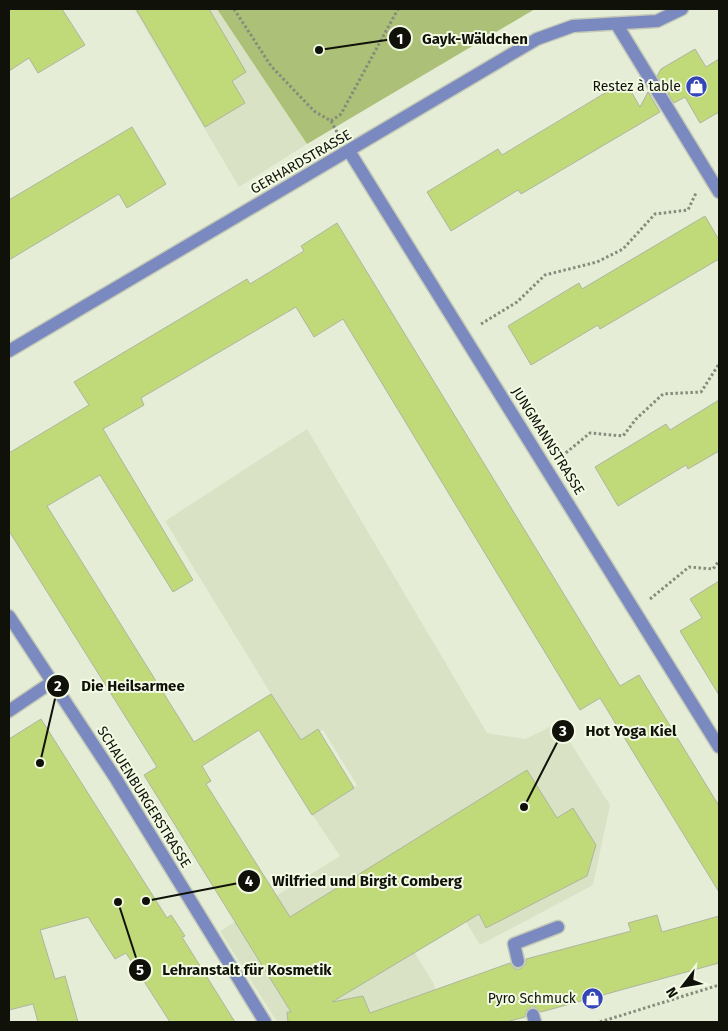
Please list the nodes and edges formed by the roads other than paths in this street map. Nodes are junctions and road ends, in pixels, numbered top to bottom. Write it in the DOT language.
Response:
graph roads {
  1 [pos="682,9"];
  2 [pos="617,25"];
  3 [pos="349,151"];
  4 [pos="719,192"];
  5 [pos="9,351"];
  6 [pos="9,616"];
  7 [pos="52,682"];
  8 [pos="9,711"];
  9 [pos="719,747"];
  10 [pos="558,927"];
  11 [pos="518,961"];
  12 [pos="265,1022"];
  1 -- 2 [label="street, GERHARDSTRASSE"];
  2 -- 3 [label="street, GERHARDSTRASSE"];
  2 -- 4 [label="street"];
  3 -- 5 [label="street, GERHARDSTRASSE"];
  3 -- 9 [label="street, JUNGMANNSTRASSE"];
  6 -- 7 [label="street, SCHAUENBURGERSTRASSE"];
  7 -- 8 [label="street"];
  7 -- 12 [label="street, SCHAUENBURGERSTRASSE"];
  10 -- 11 [label="street"];
}
